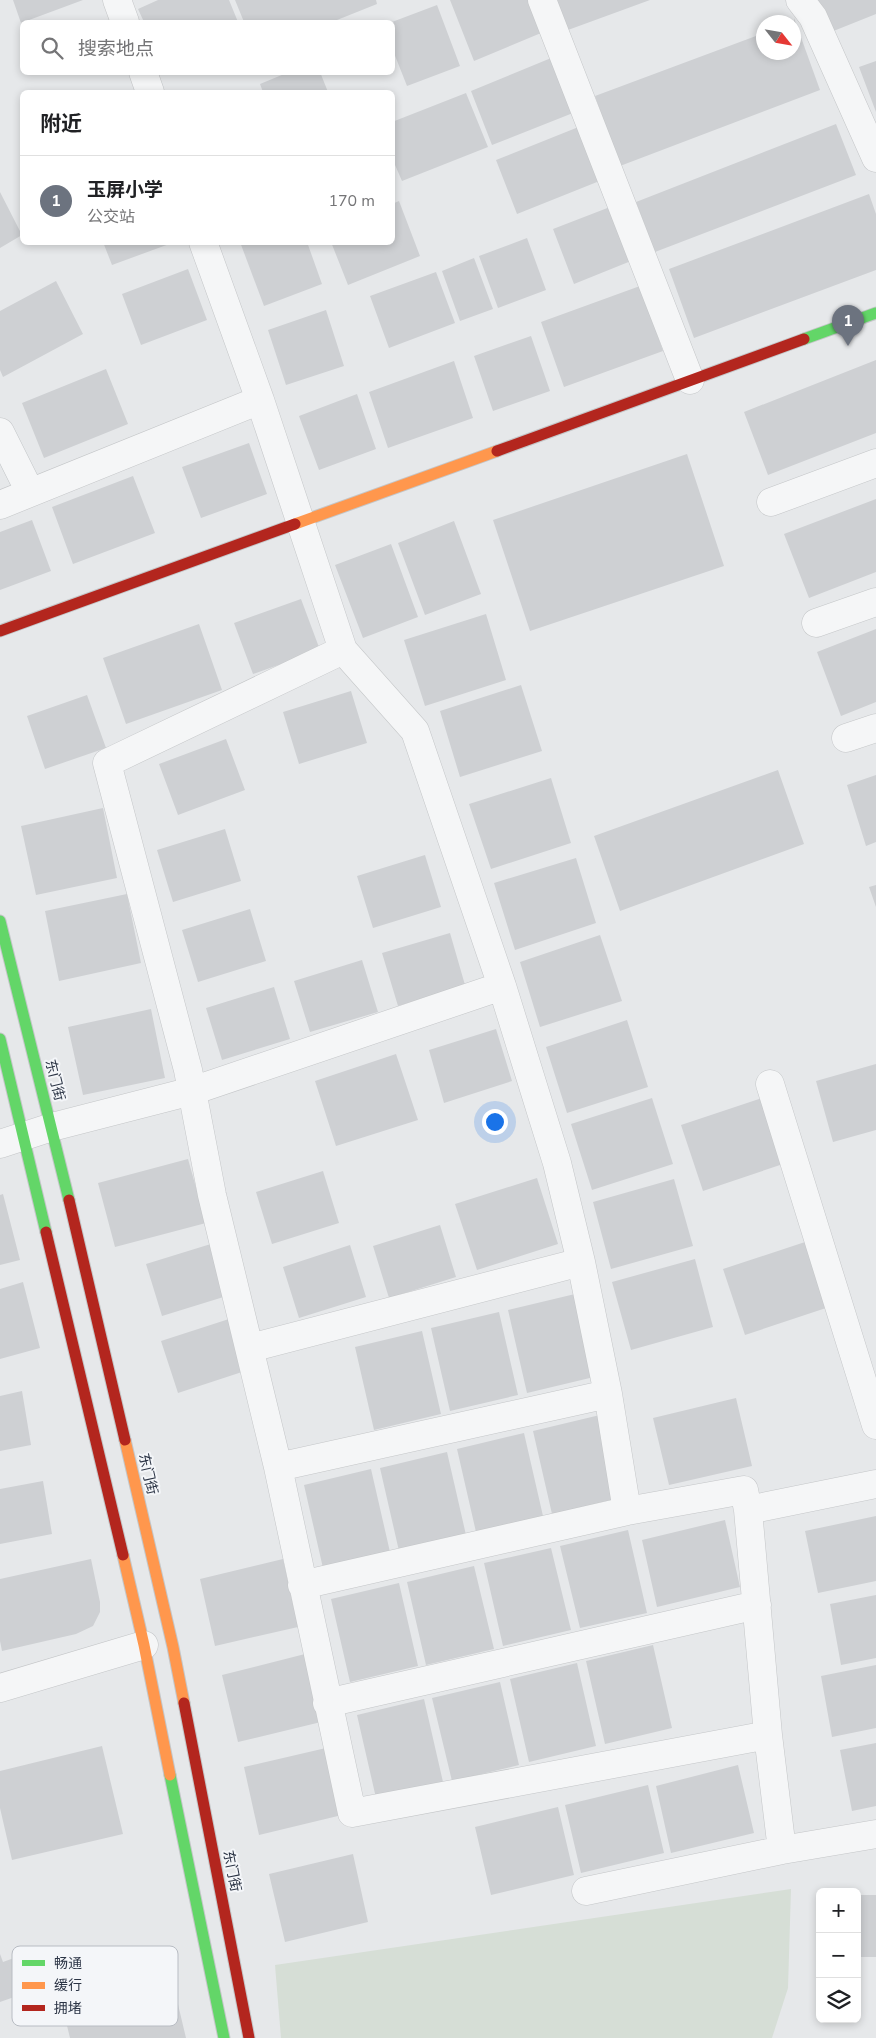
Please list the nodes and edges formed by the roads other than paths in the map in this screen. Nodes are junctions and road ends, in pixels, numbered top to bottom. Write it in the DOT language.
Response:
graph roads {
  1 [pos="117,0"];
  2 [pos="542,0"];
  3 [pos="800,0"];
  4 [pos="124,20"];
  5 [pos="143,75"];
  6 [pos="149,90"];
  7 [pos="876,158"];
  8 [pos="204,245"];
  9 [pos="876,313"];
  10 [pos="690,380"];
  11 [pos="260,400"];
  12 [pos="0,432"];
  13 [pos="876,463"];
  14 [pos="30,492"];
  15 [pos="771,502"];
  16 [pos="0,505"];
  17 [pos="301,521"];
  18 [pos="876,602"];
  19 [pos="816,624"];
  20 [pos="0,631"];
  21 [pos="343,650"];
  22 [pos="876,728"];
  23 [pos="846,738"];
  24 [pos="0,921"];
  25 [pos="502,986"];
  26 [pos="0,1039"];
  27 [pos="770,1084"];
  28 [pos="192,1091"];
  29 [pos="52,1127"];
  30 [pos="12,1140"];
  31 [pos="580,1262"];
  32 [pos="250,1348"];
  33 [pos="608,1394"];
  34 [pos="876,1425"];
  35 [pos="278,1467"];
  36 [pos="876,1484"];
  37 [pos="748,1510"];
  38 [pos="627,1511"];
  39 [pos="302,1584"];
  40 [pos="757,1605"];
  41 [pos="144,1645"];
  42 [pos="0,1688"];
  43 [pos="327,1702"];
  44 [pos="768,1735"];
  45 [pos="876,1834"];
  46 [pos="782,1850"];
  47 [pos="586,1891"];
  48 [pos="224,2038"];
  49 [pos="249,2038"];
  1 -- 4 [label="street"];
  2 -- 10 [label="street"];
  3 -- 7 [label="street"];
  5 -- 6 [label="street"];
  8 -- 11 [label="street"];
  9 -- 10 [label="street"];
  10 -- 17 [label="street"];
  11 -- 14 [label="street"];
  11 -- 17 [label="street"];
  12 -- 14 [label="street"];
  13 -- 15 [label="street"];
  14 -- 16 [label="street"];
  17 -- 20 [label="street"];
  17 -- 21 [label="street"];
  18 -- 19 [label="street"];
  21 -- 25 [label="street"];
  21 -- 28 [label="street"];
  22 -- 23 [label="street"];
  24 -- 29 [label="street, 东门街"];
  25 -- 28 [label="street"];
  25 -- 31 [label="street"];
  26 -- 30 [label="street"];
  27 -- 34 [label="street"];
  28 -- 29 [label="street"];
  28 -- 32 [label="street"];
  29 -- 30 [label="street"];
  29 -- 49 [label="street, 东门街"];
  30 -- 41 [label="street"];
  31 -- 32 [label="street"];
  31 -- 33 [label="street"];
  32 -- 35 [label="street"];
  33 -- 35 [label="street"];
  33 -- 38 [label="street"];
  35 -- 39 [label="street"];
  36 -- 37 [label="street"];
  37 -- 38 [label="street"];
  37 -- 40 [label="street"];
  38 -- 39 [label="street"];
  39 -- 43 [label="street"];
  40 -- 43 [label="street"];
  40 -- 44 [label="street"];
  41 -- 42 [label="street"];
  41 -- 48 [label="street"];
  43 -- 44 [label="street"];
  44 -- 46 [label="street"];
  45 -- 46 [label="street"];
  46 -- 47 [label="street"];
}
